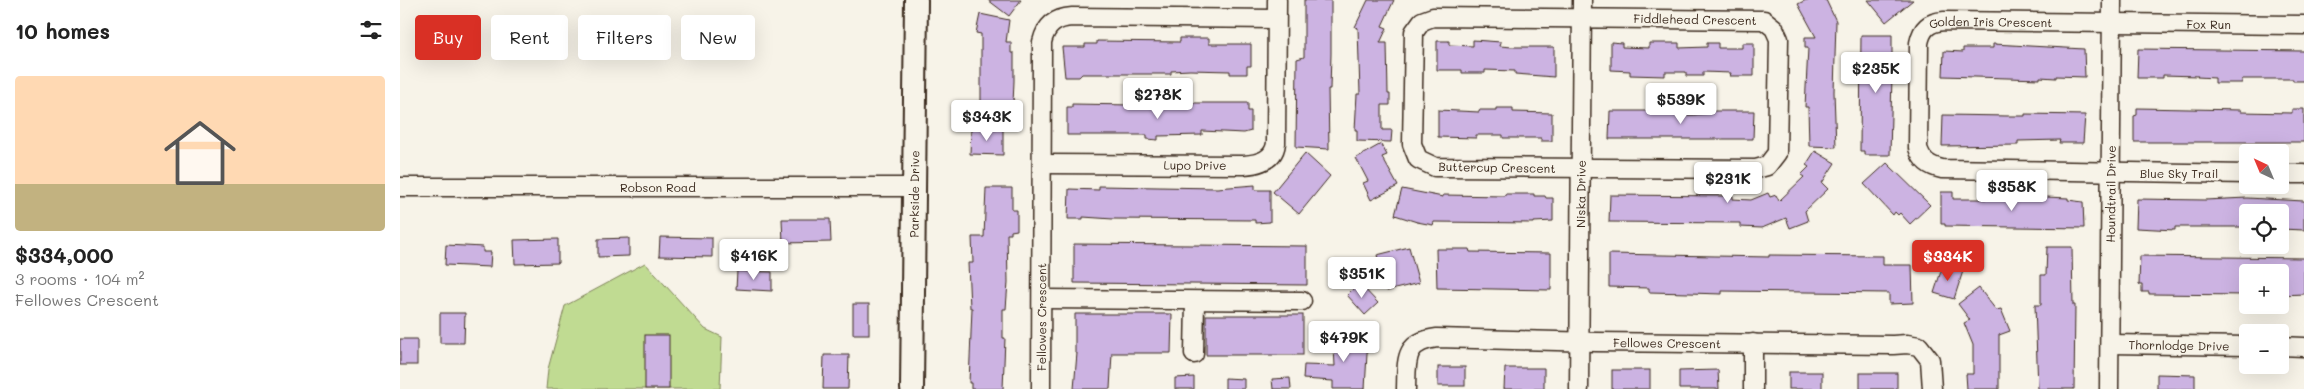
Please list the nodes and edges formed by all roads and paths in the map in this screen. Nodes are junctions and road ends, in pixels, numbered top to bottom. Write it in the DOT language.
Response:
graph roads {
  1 [pos="916,0"];
  2 [pos="1277,0"];
  3 [pos="1582,0"];
  4 [pos="2112,0"];
  5 [pos="1276,18"];
  6 [pos="1582,18"];
  7 [pos="2112,22"];
  8 [pos="2304,25"];
  9 [pos="1043,164"];
  10 [pos="1580,167"];
  11 [pos="2112,172"];
  12 [pos="2239,174"];
  13 [pos="2289,174"];
  14 [pos="2304,174"];
  15 [pos="400,187"];
  16 [pos="915,187"];
  17 [pos="1042,299"];
  18 [pos="1195,300"];
  19 [pos="1302,301"];
  20 [pos="1580,342"];
  21 [pos="1753,343"];
  22 [pos="2110,344"];
  23 [pos="2239,346"];
  24 [pos="2289,346"];
  25 [pos="2304,347"];
  26 [pos="1194,354"];
  27 [pos="912,389"];
  28 [pos="1041,389"];
  29 [pos="1406,389"];
  30 [pos="1579,389"];
  31 [pos="1753,389"];
  32 [pos="1932,389"];
  33 [pos="2109,389"];
  1 -- 16 [label="main road, Parkside Drive"];
  2 -- 5 [label="street, Lupo Drive"];
  3 -- 6 [label="street, Niska Drive"];
  4 -- 7 [label="street, Houndtrail Drive"];
  5 -- 9 [label="street, Lupo Drive"];
  5 -- 9 [label="street"];
  6 -- 10 [label="street, Niska Drive"];
  6 -- 10 [label="street, Buttercup Crescent"];
  6 -- 10 [label="street, Fiddlehead Crescent"];
  7 -- 8 [label="street, Fox Run"];
  7 -- 11 [label="street, Houndtrail Drive"];
  7 -- 11 [label="street, Golden Iris Crescent"];
  9 -- 17 [label="street, Fellowes Crescent"];
  10 -- 20 [label="street, Niska Drive"];
  11 -- 12 [label="street, Blue Sky Trail"];
  11 -- 22 [label="street, Houndtrail Drive"];
  13 -- 14 [label="street"];
  15 -- 16 [label="street, Robson Road"];
  16 -- 27 [label="main road, Parkside Drive"];
  17 -- 18 [label="street"];
  17 -- 28 [label="street, Fellowes Crescent"];
  18 -- 19 [label="street"];
  18 -- 26 [label="street"];
  20 -- 21 [label="street, Fellowes Crescent"];
  20 -- 29 [label="street, Fellowes Crescent"];
  20 -- 30 [label="street, Niska Drive"];
  21 -- 31 [label="street"];
  21 -- 32 [label="street, Fellowes Crescent"];
  22 -- 23 [label="street, Thornlodge Drive"];
  22 -- 33 [label="street, Houndtrail Drive"];
  24 -- 25 [label="street"];
}
